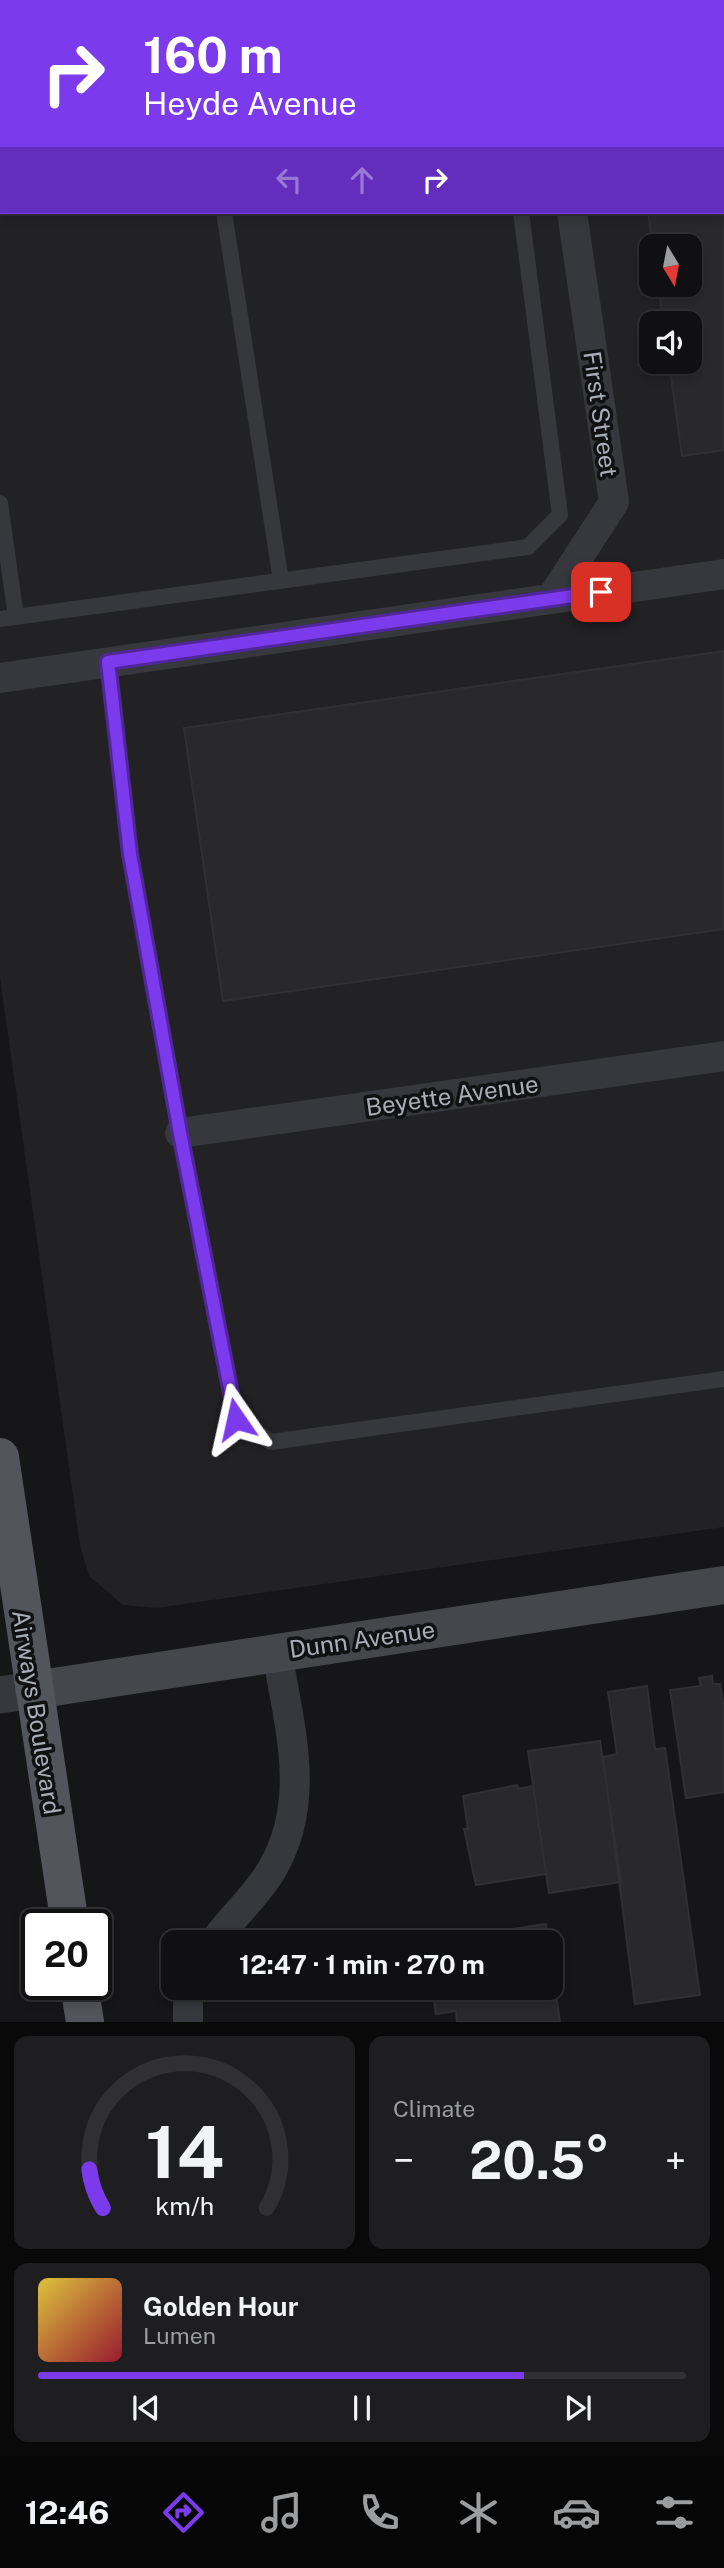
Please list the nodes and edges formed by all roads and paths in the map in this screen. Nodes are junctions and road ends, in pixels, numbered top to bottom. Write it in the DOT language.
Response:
graph roads {
  1 [pos="224,214"];
  2 [pos="521,214"];
  3 [pos="572,214"];
  4 [pos="0,503"];
  5 [pos="724,574"];
  6 [pos="281,581"];
  7 [pos="551,599"];
  8 [pos="8,618"];
  9 [pos="108,662"];
  10 [pos="0,678"];
  11 [pos="724,1056"];
  12 [pos="180,1133"];
  13 [pos="724,1379"];
  14 [pos="0,1457"];
  15 [pos="724,1586"];
  16 [pos="277,1652"];
  17 [pos="17,1692"];
  18 [pos="66,1909"];
  19 [pos="224,1930"];
  20 [pos="82,2000"];
  21 [pos="188,2000"];
  22 [pos="85,2022"];
  23 [pos="188,2022"];
  1 -- 6 [label="lane"];
  2 -- 6 [label="lane"];
  3 -- 7 [label="street, First Street"];
  4 -- 8 [label="lane"];
  5 -- 7 [label="street"];
  6 -- 8 [label="lane"];
  7 -- 9 [label="street"];
  9 -- 10 [label="street"];
  9 -- 12 [label="lane"];
  11 -- 12 [label="street, Beyette Avenue"];
  12 -- 13 [label="lane"];
  14 -- 17 [label="main road, Airways Boulevard"];
  15 -- 16 [label="main road, Dunn Avenue"];
  16 -- 17 [label="main road, Dunn Avenue"];
  16 -- 19 [label="street"];
  17 -- 18 [label="main road, Airways Boulevard"];
  20 -- 22 [label="main road"];
  21 -- 23 [label="street"];
}
